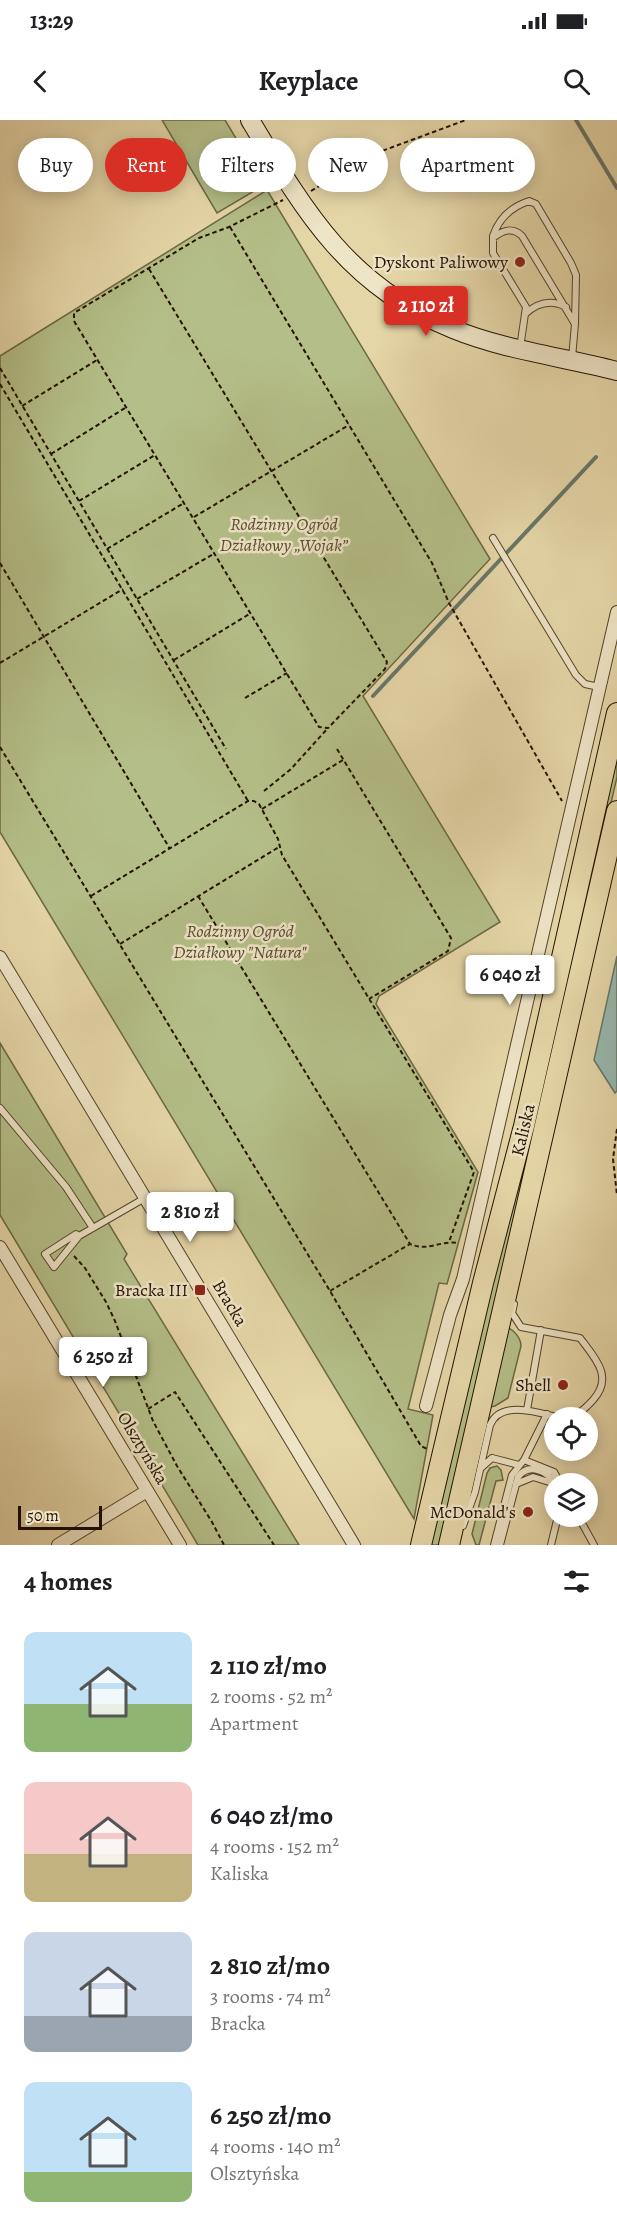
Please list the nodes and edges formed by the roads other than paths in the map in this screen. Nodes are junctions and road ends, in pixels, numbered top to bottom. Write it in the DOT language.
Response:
graph roads {
  1 [pos="250,120"];
  2 [pos="493,238"];
  3 [pos="567,307"];
  4 [pos="525,315"];
  5 [pos="575,324"];
  6 [pos="520,348"];
  7 [pos="572,360"];
  8 [pos="617,371"];
  9 [pos="493,538"];
  10 [pos="617,612"];
  11 [pos="600,687"];
  12 [pos="617,713"];
  13 [pos="617,811"];
  14 [pos="0,957"];
  15 [pos="0,1108"];
  16 [pos="145,1198"];
  17 [pos="93,1228"];
  18 [pos="79,1236"];
  19 [pos="0,1247"];
  20 [pos="510,1274"];
  21 [pos="541,1330"];
  22 [pos="426,1406"];
  23 [pos="587,1407"];
  24 [pos="526,1410"];
  25 [pos="544,1414"];
  26 [pos="544,1418"];
  27 [pos="485,1445"];
  28 [pos="492,1458"];
  29 [pos="521,1463"];
  30 [pos="480,1469"];
  31 [pos="544,1473"];
  32 [pos="555,1473"];
  33 [pos="147,1491"];
  34 [pos="556,1527"];
  35 [pos="584,1527"];
  36 [pos="455,1540"];
  37 [pos="58,1545"];
  38 [pos="180,1545"];
  39 [pos="354,1545"];
  40 [pos="421,1545"];
  41 [pos="494,1545"];
  42 [pos="500,1545"];
  43 [pos="551,1545"];
  44 [pos="594,1545"];
  1 -- 6 [label="street"];
  2 -- 3 [label="lane"];
  2 -- 4 [label="lane"];
  2 -- 5 [label="lane"];
  3 -- 4 [label="lane"];
  3 -- 5 [label="lane"];
  4 -- 6 [label="lane"];
  5 -- 7 [label="lane"];
  6 -- 7 [label="street"];
  7 -- 8 [label="street"];
  9 -- 11 [label="lane"];
  10 -- 11 [label="street, Kaliska"];
  11 -- 22 [label="street, Kaliska"];
  12 -- 40 [label="main road, Kaliska"];
  13 -- 20 [label="main road, Kaliska"];
  14 -- 16 [label="street, Bracka"];
  15 -- 17 [label="lane"];
  16 -- 17 [label="lane"];
  16 -- 39 [label="street, Bracka"];
  17 -- 18 [label="lane"];
  18 -- 18 [label="lane"];
  19 -- 33 [label="street, Olsztyńska"];
  20 -- 21 [label="lane"];
  20 -- 36 [label="main road, Kaliska"];
  21 -- 23 [label="lane"];
  21 -- 24 [label="lane"];
  24 -- 25 [label="lane"];
  24 -- 27 [label="lane"];
  26 -- 29 [label="lane"];
  27 -- 28 [label="lane"];
  27 -- 30 [label="lane"];
  28 -- 29 [label="lane"];
  28 -- 30 [label="lane"];
  29 -- 32 [label="lane"];
  29 -- 41 [label="lane"];
  30 -- 36 [label="lane"];
  31 -- 42 [label="lane"];
  33 -- 37 [label="street"];
  33 -- 38 [label="street, Olsztyńska"];
  34 -- 43 [label="lane"];
  35 -- 44 [label="lane"];
}
